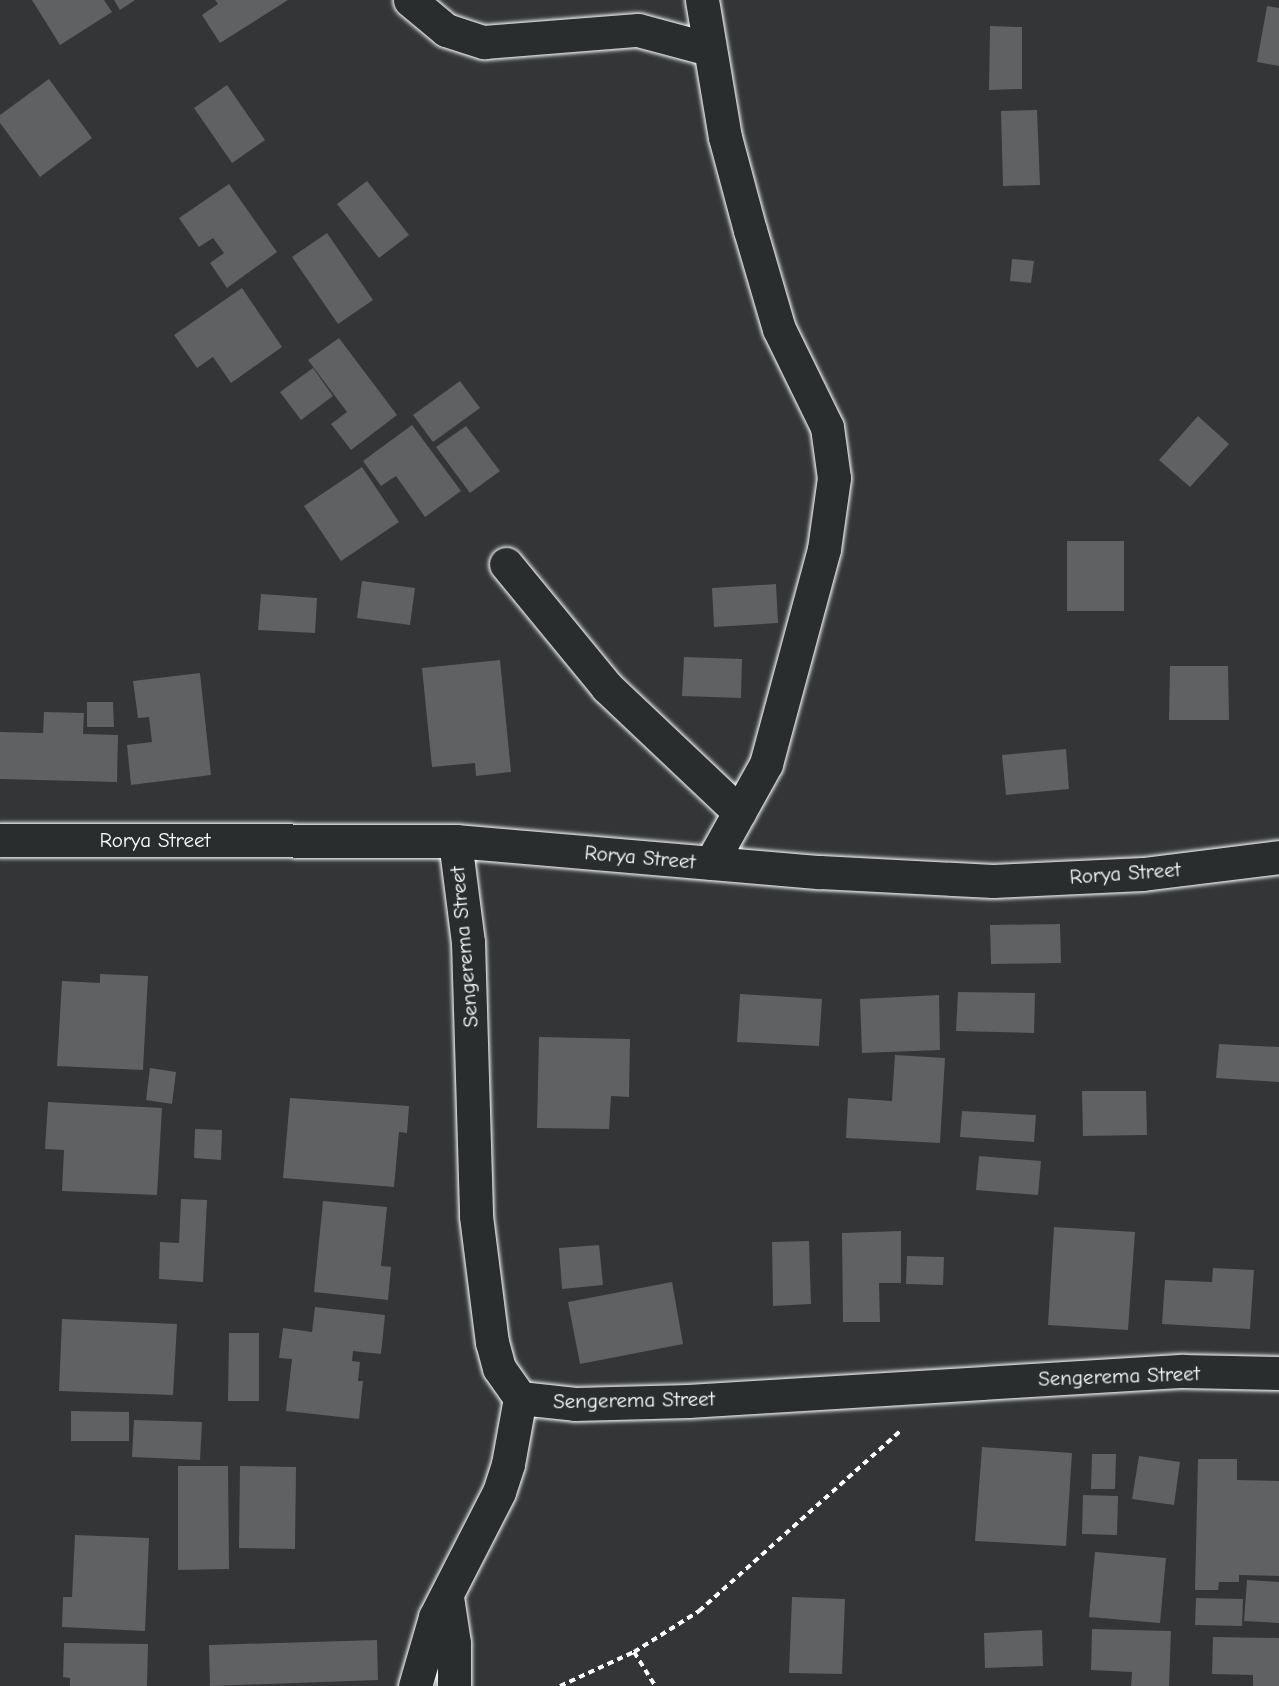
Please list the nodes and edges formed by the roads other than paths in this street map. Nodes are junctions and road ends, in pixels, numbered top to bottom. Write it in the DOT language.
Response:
graph roads {
  1 [pos="410,0"];
  2 [pos="702,0"];
  3 [pos="709,49"];
  4 [pos="506,564"];
  5 [pos="740,812"];
  6 [pos="0,840"];
  7 [pos="455,841"];
  8 [pos="1279,857"];
  9 [pos="711,863"];
  10 [pos="1279,1373"];
  11 [pos="520,1398"];
  12 [pos="447,1597"];
  13 [pos="416,1686"];
  14 [pos="454,1686"];
  1 -- 3 [label="street"];
  2 -- 3 [label="street"];
  3 -- 5 [label="street"];
  4 -- 5 [label="street"];
  5 -- 9 [label="street"];
  6 -- 7 [label="street, Rorya Street"];
  7 -- 9 [label="street, Rorya Street"];
  7 -- 11 [label="street, Sengerema Street"];
  8 -- 9 [label="street, Rorya Street"];
  10 -- 11 [label="street, Sengerema Street"];
  11 -- 12 [label="street"];
  12 -- 13 [label="street"];
  12 -- 14 [label="street"];
}
